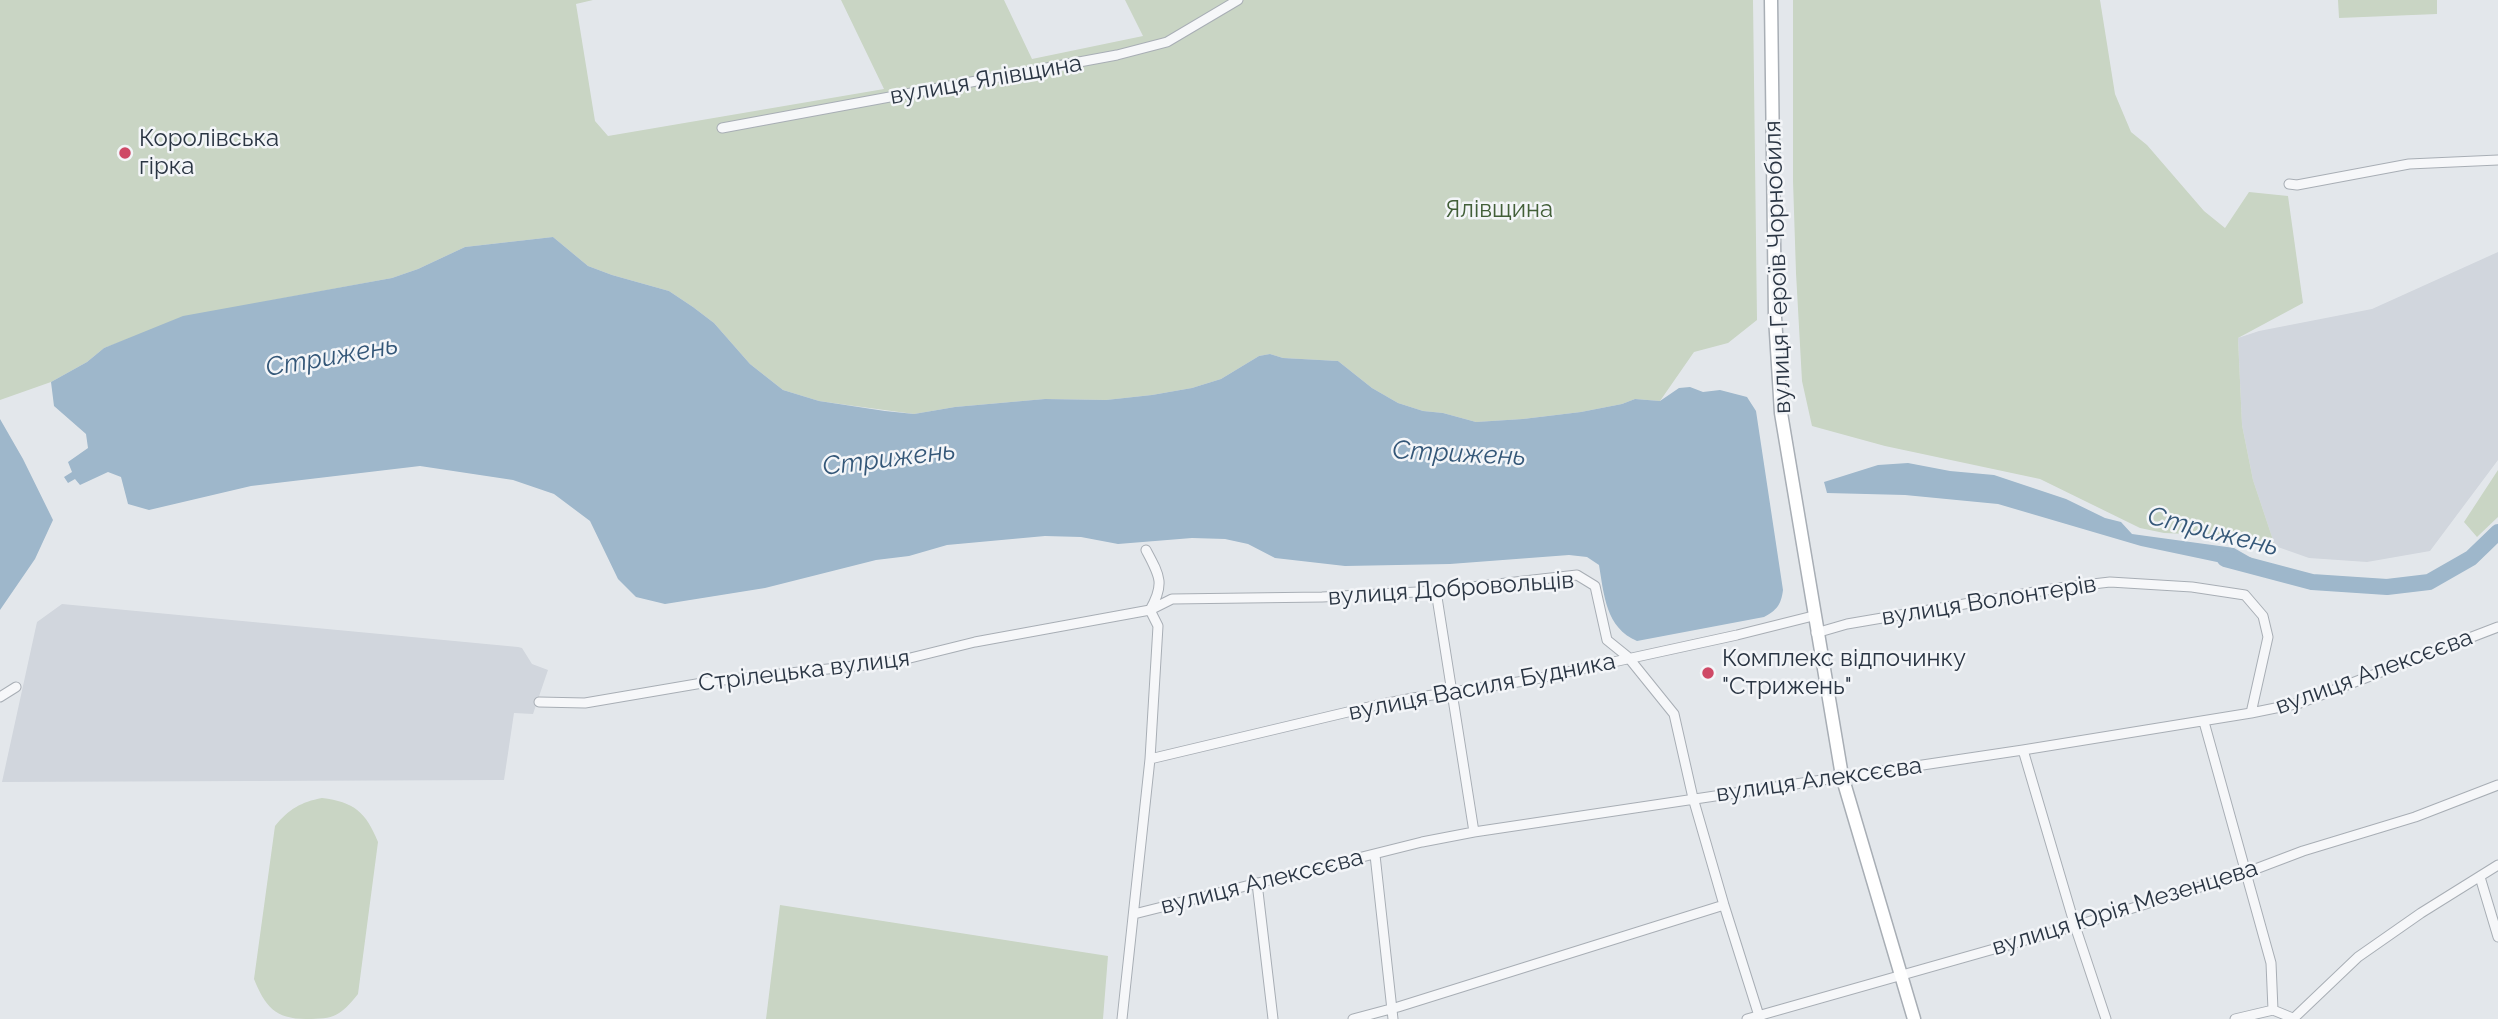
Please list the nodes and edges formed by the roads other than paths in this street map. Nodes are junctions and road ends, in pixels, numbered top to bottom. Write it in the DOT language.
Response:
graph roads {
  1 [pos="1238,0"];
  2 [pos="1771,0"];
  3 [pos="722,128"];
  4 [pos="2498,160"];
  5 [pos="2289,184"];
  6 [pos="1146,550"];
  7 [pos="1436,591"];
  8 [pos="1150,610"];
  9 [pos="1813,616"];
  10 [pos="2498,627"];
  11 [pos="1816,633"];
  12 [pos="1628,657"];
  13 [pos="16,687"];
  14 [pos="1451,694"];
  15 [pos="0,697"];
  16 [pos="539,702"];
  17 [pos="2252,713"];
  18 [pos="2204,722"];
  19 [pos="2023,750"];
  20 [pos="1150,759"];
  21 [pos="1842,776"];
  22 [pos="2498,785"];
  23 [pos="1693,798"];
  24 [pos="1475,832"];
  25 [pos="1375,855"];
  26 [pos="2498,865"];
  27 [pos="2245,873"];
  28 [pos="2480,877"];
  29 [pos="1258,883"];
  30 [pos="1724,905"];
  31 [pos="1134,914"];
  32 [pos="2075,926"];
  33 [pos="2498,937"];
  34 [pos="1901,975"];
  35 [pos="1392,1009"];
  36 [pos="2273,1010"];
  37 [pos="1760,1017"];
  38 [pos="2295,1018"];
  39 [pos="1122,1019"];
  40 [pos="1273,1019"];
  41 [pos="1353,1019"];
  42 [pos="1394,1019"];
  43 [pos="1748,1019"];
  44 [pos="1914,1019"];
  45 [pos="2106,1019"];
  46 [pos="2235,1019"];
  1 -- 3 [label="street, вулиця Ялівщина"];
  2 -- 9 [label="main road, вулиця Героїв Чорнобиля"];
  4 -- 5 [label="street"];
  6 -- 8 [label="street"];
  7 -- 8 [label="street, вулиця Добровольців"];
  7 -- 12 [label="street, вулиця Добровольців"];
  7 -- 14 [label="street"];
  8 -- 16 [label="street, Стрілецька вулиця"];
  8 -- 20 [label="street"];
  9 -- 11 [label="main road, вулиця Героїв Чорнобиля"];
  9 -- 12 [label="street, вулиця Василя Будника"];
  10 -- 17 [label="street, вулиця Алексєєва"];
  11 -- 17 [label="street, вулиця Волонтерів"];
  11 -- 21 [label="main road, вулиця Героїв Чорнобиля"];
  12 -- 14 [label="street, вулиця Василя Будника"];
  12 -- 23 [label="street, вулиця Добровольців"];
  13 -- 15 [label="street"];
  14 -- 20 [label="street, вулиця Василя Будника"];
  14 -- 24 [label="street"];
  17 -- 18 [label="street, вулиця Алексєєва"];
  18 -- 19 [label="street, вулиця Алексєєва"];
  18 -- 27 [label="street"];
  19 -- 21 [label="street, вулиця Алексєєва"];
  19 -- 32 [label="street"];
  20 -- 31 [label="street"];
  21 -- 23 [label="street, вулиця Алексєєва"];
  21 -- 34 [label="main road, вулиця Героїв Чорнобиля"];
  22 -- 27 [label="street, вулиця Юрія Мезенцева"];
  23 -- 24 [label="street, вулиця Алексєєва"];
  23 -- 30 [label="street, вулиця Добровольців"];
  24 -- 25 [label="street, вулиця Алексєєва"];
  25 -- 29 [label="street, вулиця Алексєєва"];
  25 -- 35 [label="street"];
  26 -- 28 [label="street"];
  27 -- 32 [label="street, вулиця Юрія Мезенцева"];
  27 -- 36 [label="street"];
  28 -- 33 [label="street"];
  28 -- 38 [label="street"];
  29 -- 31 [label="street, вулиця Алексєєва"];
  29 -- 40 [label="street"];
  30 -- 35 [label="street"];
  30 -- 37 [label="street, вулиця Добровольців"];
  31 -- 39 [label="street"];
  32 -- 34 [label="street, вулиця Юрія Мезенцева"];
  32 -- 45 [label="street"];
  34 -- 37 [label="street, вулиця Юрія Мезенцева"];
  34 -- 44 [label="main road, вулиця Героїв Чорнобиля"];
  35 -- 41 [label="street"];
  35 -- 42 [label="street"];
  36 -- 38 [label="street"];
  36 -- 46 [label="street"];
  37 -- 43 [label="street, вулиця Юрія Мезенцева"];
}
